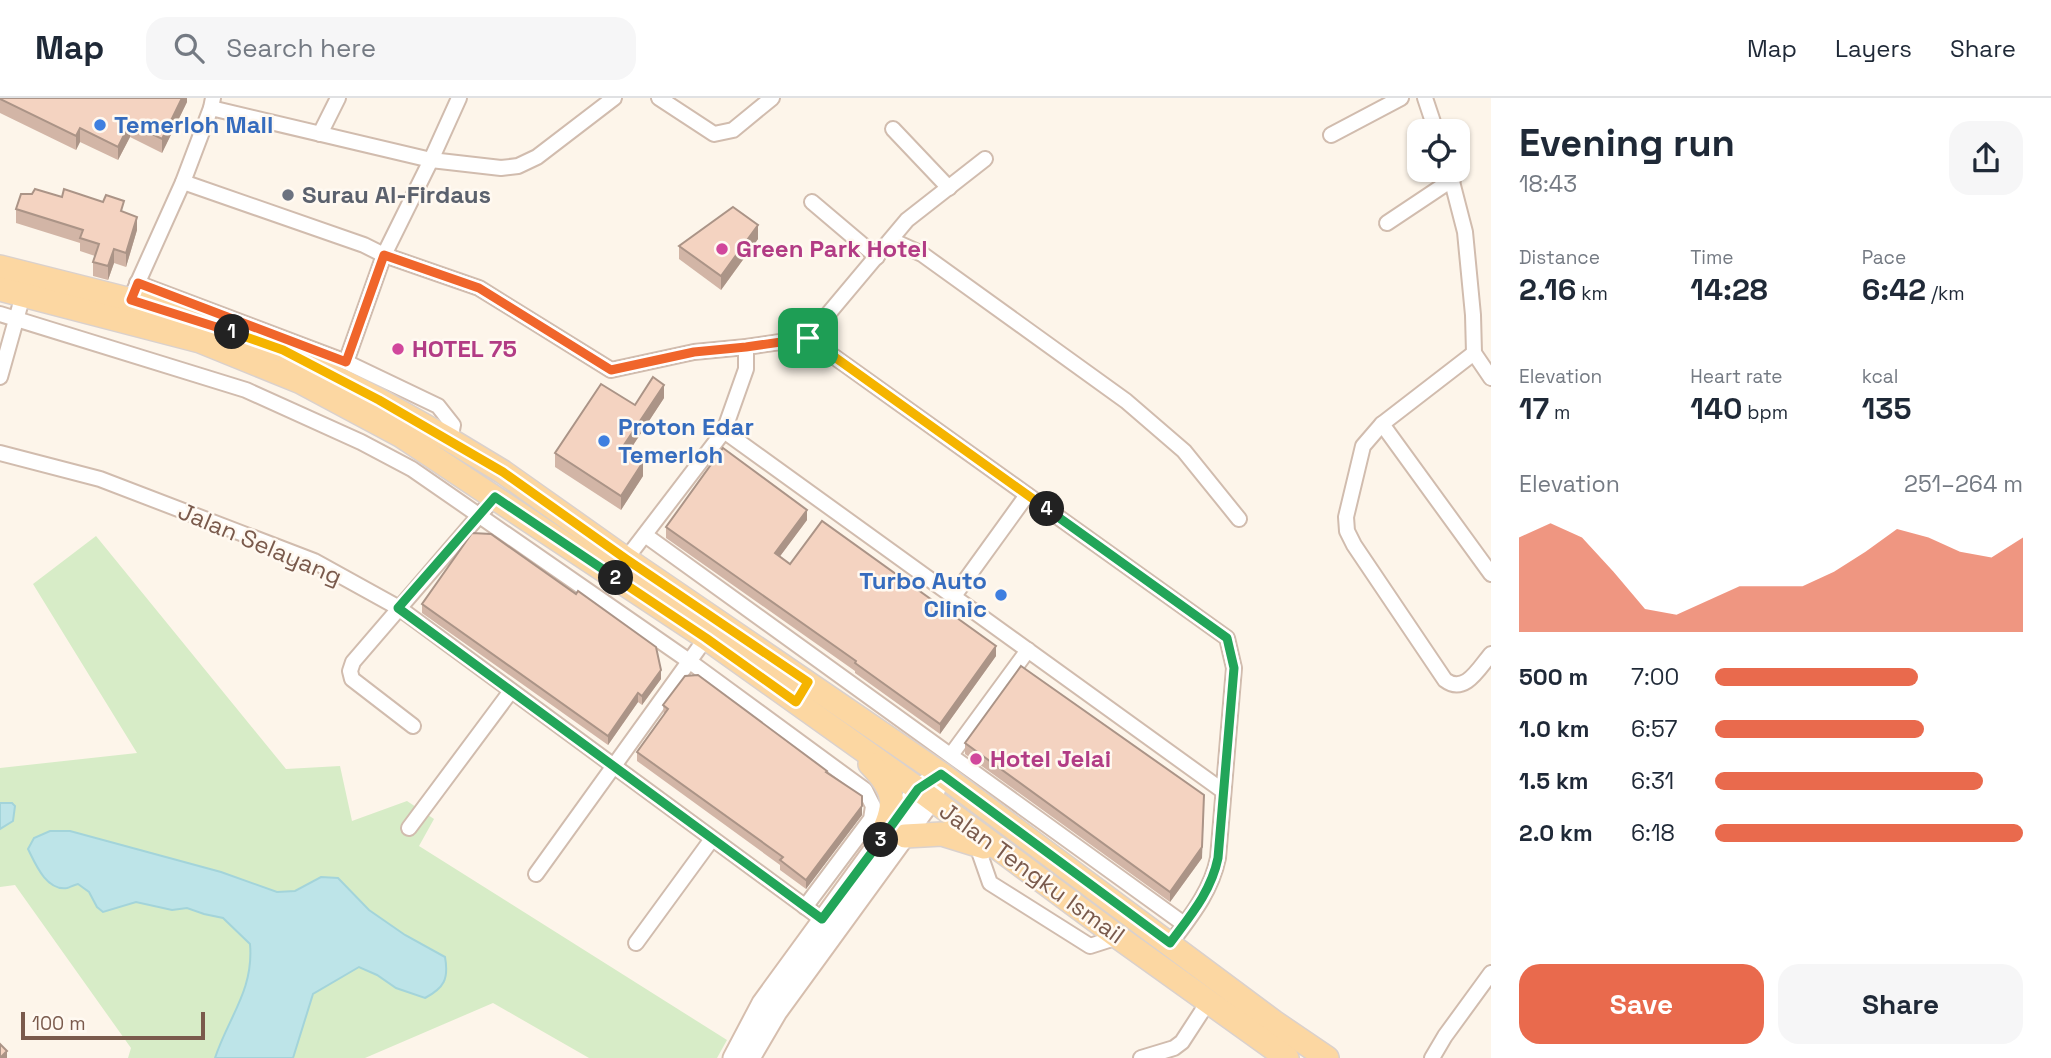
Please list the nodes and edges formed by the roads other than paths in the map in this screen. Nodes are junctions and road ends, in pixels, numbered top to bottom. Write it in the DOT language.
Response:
graph roads {
  1 [pos="338,98"];
  2 [pos="459,98"];
  3 [pos="614,98"];
  4 [pos="659,98"];
  5 [pos="772,98"];
  6 [pos="1401,98"];
  7 [pos="1425,98"];
  8 [pos="212,103"];
  9 [pos="1432,119"];
  10 [pos="893,129"];
  11 [pos="320,134"];
  12 [pos="1331,135"];
  13 [pos="985,159"];
  14 [pos="432,160"];
  15 [pos="183,182"];
  16 [pos="1441,182"];
  17 [pos="1453,182"];
  18 [pos="949,188"];
  19 [pos="812,202"];
  20 [pos="1387,223"];
  21 [pos="891,240"];
  22 [pos="384,255"];
  23 [pos="877,257"];
  24 [pos="0,267"];
  25 [pos="0,289"];
  26 [pos="134,292"];
  27 [pos="23,295"];
  28 [pos="0,314"];
  29 [pos="16,319"];
  30 [pos="808,338"];
  31 [pos="746,347"];
  32 [pos="1474,353"];
  33 [pos="346,362"];
  34 [pos="0,377"];
  35 [pos="1491,378"];
  36 [pos="1382,424"];
  37 [pos="724,431"];
  38 [pos="450,440"];
  39 [pos="0,453"];
  40 [pos="1027,495"];
  41 [pos="495,497"];
  42 [pos="478,516"];
  43 [pos="1239,519"];
  44 [pos="645,534"];
  45 [pos="626,559"];
  46 [pos="1491,574"];
  47 [pos="954,596"];
  48 [pos="398,608"];
  49 [pos="706,638"];
  50 [pos="1027,650"];
  51 [pos="1491,654"];
  52 [pos="690,661"];
  53 [pos="511,691"];
  54 [pos="802,692"];
  55 [pos="413,726"];
  56 [pos="842,734"];
  57 [pos="946,764"];
  58 [pos="614,766"];
  59 [pos="1223,791"];
  60 [pos="925,794"];
  61 [pos="410,828"];
  62 [pos="905,836"];
  63 [pos="712,839"];
  64 [pos="976,844"];
  65 [pos="878,845"];
  66 [pos="1046,853"];
  67 [pos="1013,860"];
  68 [pos="536,874"];
  69 [pos="1070,902"];
  70 [pos="805,907"];
  71 [pos="1184,924"];
  72 [pos="829,925"];
  73 [pos="1118,937"];
  74 [pos="636,943"];
  75 [pos="1170,943"];
  76 [pos="1491,973"];
  77 [pos="1208,1002"];
  78 [pos="733,1058"];
  79 [pos="751,1058"];
  80 [pos="1141,1058"];
  81 [pos="1287,1058"];
  82 [pos="1327,1058"];
  83 [pos="1432,1058"];
  1 -- 11 [label="street"];
  2 -- 14 [label="street"];
  3 -- 14 [label="street"];
  4 -- 5 [label="street"];
  6 -- 12 [label="street"];
  7 -- 9 [label="street"];
  8 -- 11 [label="street"];
  8 -- 15 [label="street"];
  10 -- 18 [label="street"];
  11 -- 14 [label="street"];
  13 -- 18 [label="street"];
  14 -- 22 [label="street"];
  15 -- 22 [label="street"];
  15 -- 26 [label="street"];
  16 -- 20 [label="street"];
  17 -- 32 [label="street"];
  18 -- 21 [label="street"];
  19 -- 23 [label="street"];
  21 -- 23 [label="street"];
  21 -- 43 [label="street"];
  22 -- 31 [label="street"];
  22 -- 33 [label="street"];
  23 -- 30 [label="street"];
  24 -- 26 [label="main road, Jalan Tengku Ismail"];
  25 -- 27 [label="main road, Jalan Tengku Ismail"];
  26 -- 33 [label="street"];
  26 -- 38 [label="main road, Jalan Tengku Ismail"];
  27 -- 29 [label="street"];
  27 -- 41 [label="main road, Jalan Tengku Ismail"];
  28 -- 29 [label="street"];
  29 -- 34 [label="street"];
  29 -- 42 [label="street"];
  30 -- 31 [label="street"];
  30 -- 40 [label="street"];
  31 -- 37 [label="street"];
  32 -- 35 [label="street"];
  32 -- 36 [label="street"];
  33 -- 38 [label="street"];
  36 -- 46 [label="street"];
  36 -- 51 [label="street"];
  37 -- 44 [label="street"];
  37 -- 47 [label="street"];
  38 -- 45 [label="main road, Jalan Tengku Ismail"];
  39 -- 48 [label="street, Jalan Selayang"];
  40 -- 47 [label="street"];
  40 -- 59 [label="street"];
  41 -- 42 [label="street"];
  41 -- 49 [label="main road, Jalan Tengku Ismail"];
  42 -- 48 [label="street"];
  42 -- 52 [label="street"];
  44 -- 45 [label="street"];
  44 -- 57 [label="street, Jalan Tengku Ismail"];
  45 -- 54 [label="main road, Jalan Tengku Ismail"];
  47 -- 50 [label="street"];
  48 -- 53 [label="street, Jalan Selayang"];
  48 -- 55 [label="street"];
  49 -- 52 [label="street"];
  49 -- 54 [label="main road, Jalan Tengku Ismail"];
  50 -- 57 [label="street"];
  50 -- 59 [label="street"];
  52 -- 58 [label="street"];
  52 -- 70 [label="street"];
  53 -- 58 [label="street, Jalan Selayang"];
  53 -- 61 [label="street"];
  54 -- 56 [label="main road, Jalan Tengku Ismail"];
  54 -- 57 [label="main road, Jalan Tengku Ismail"];
  56 -- 60 [label="main road, Jalan Tengku Ismail"];
  56 -- 65 [label="main road"];
  57 -- 60 [label="main road"];
  57 -- 66 [label="main road, Jalan Tengku Ismail"];
  57 -- 71 [label="street, Jalan Tengku Ismail"];
  58 -- 63 [label="street, Jalan Selayang"];
  58 -- 68 [label="street"];
  59 -- 71 [label="street"];
  60 -- 62 [label="main road"];
  60 -- 65 [label="main road"];
  60 -- 67 [label="main road, Jalan Tengku Ismail"];
  62 -- 64 [label="main road"];
  62 -- 72 [label="main road"];
  63 -- 70 [label="street, Jalan Selayang"];
  63 -- 74 [label="street"];
  64 -- 67 [label="main road"];
  64 -- 73 [label="street"];
  65 -- 72 [label="main road"];
  66 -- 69 [label="main road"];
  66 -- 75 [label="main road, Jalan Tengku Ismail"];
  67 -- 69 [label="main road, Jalan Tengku Ismail"];
  69 -- 73 [label="main road, Jalan Tengku Ismail"];
  70 -- 72 [label="street, Jalan Selayang"];
  71 -- 75 [label="street"];
  72 -- 78 [label="main road"];
  72 -- 79 [label="main road"];
  73 -- 77 [label="main road, Jalan Tengku Ismail"];
  75 -- 82 [label="main road, Jalan Tengku Ismail"];
  76 -- 83 [label="street"];
  77 -- 80 [label="street"];
  77 -- 81 [label="main road, Jalan Tengku Ismail"];
}
